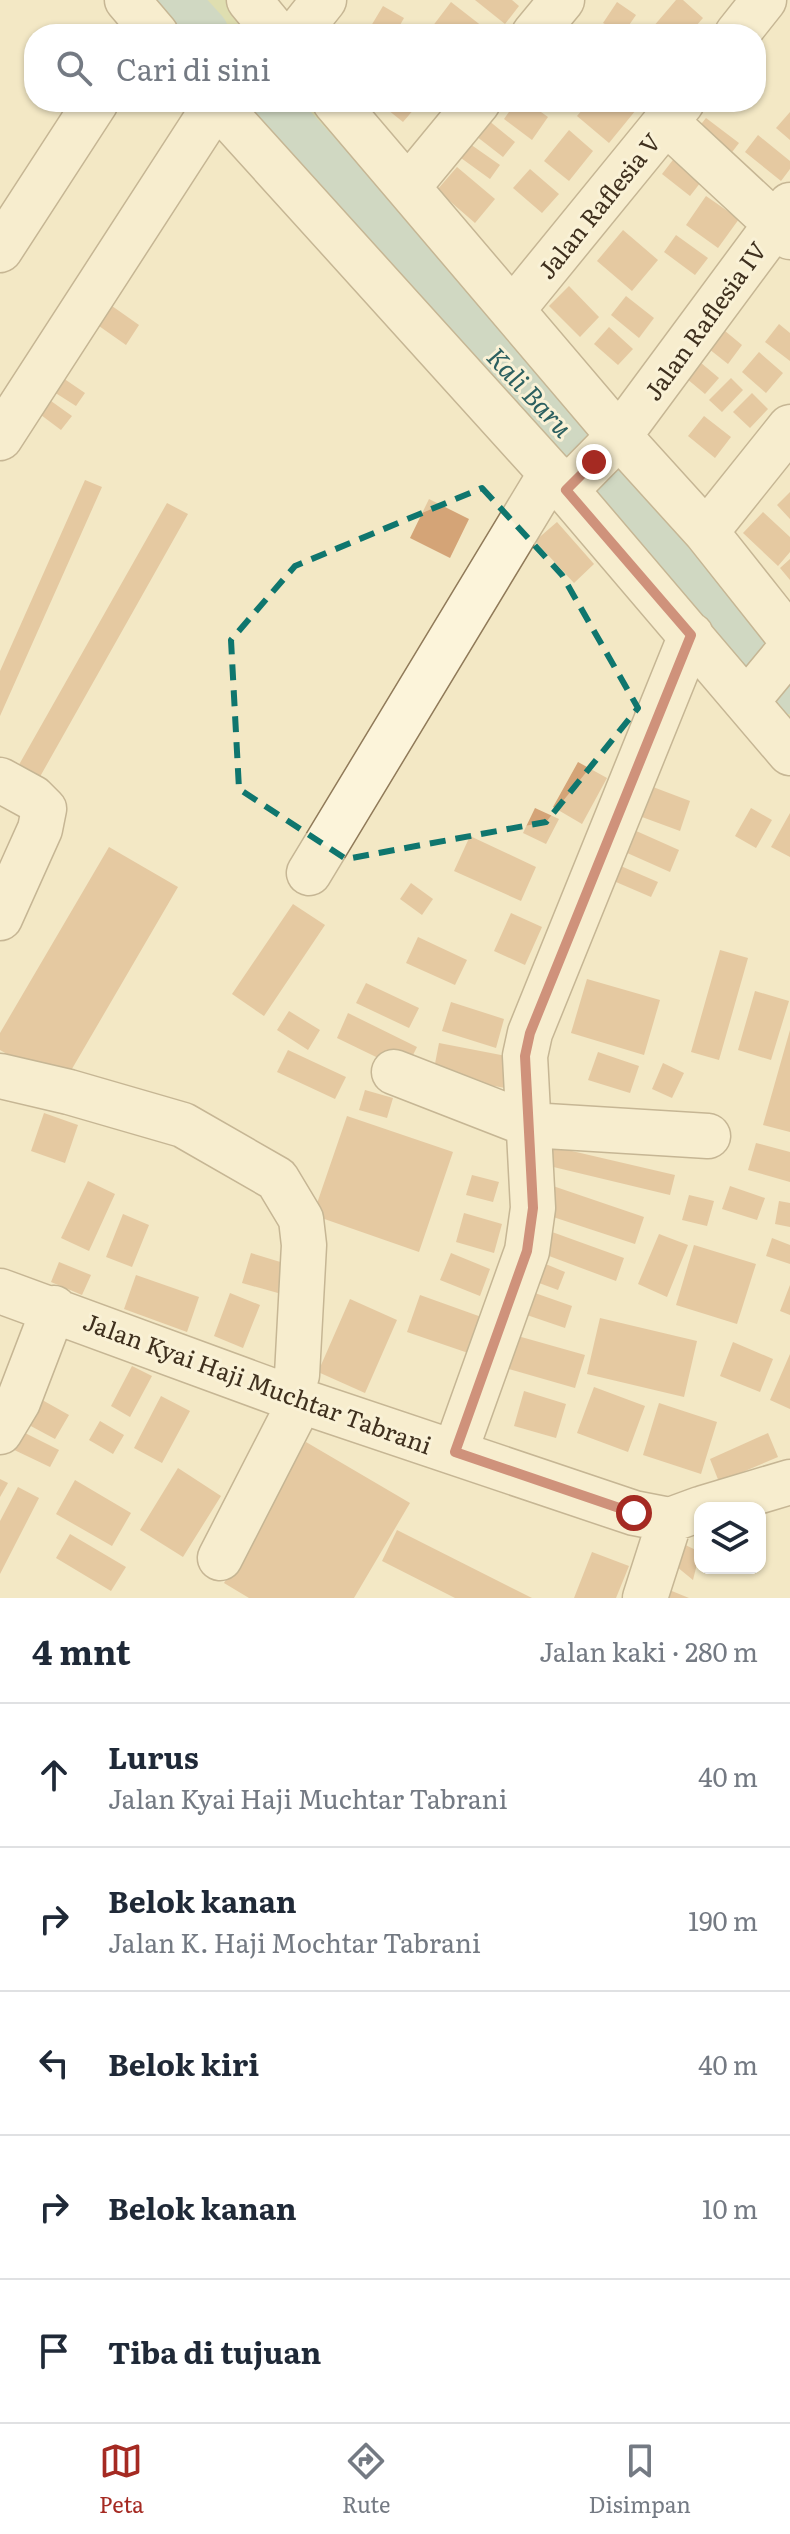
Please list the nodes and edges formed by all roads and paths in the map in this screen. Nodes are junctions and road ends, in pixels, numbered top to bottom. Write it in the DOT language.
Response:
graph roads {
  1 [pos="249,0"];
  2 [pos="324,0"];
  3 [pos="562,0"];
  4 [pos="764,0"];
  5 [pos="269,24"];
  6 [pos="305,24"];
  7 [pos="542,24"];
  8 [pos="745,24"];
  9 [pos="90,112"];
  10 [pos="226,112"];
  11 [pos="231,112"];
  12 [pos="344,112"];
  13 [pos="470,112"];
  14 [pos="674,112"];
  15 [pos="408,187"];
  16 [pos="785,222"];
  17 [pos="0,250"];
  18 [pos="514,308"];
  19 [pos="790,427"];
  20 [pos="0,438"];
  21 [pos="613,443"];
  22 [pos="563,482"];
  23 [pos="706,532"];
  24 [pos="691,635"];
  25 [pos="773,668"];
  26 [pos="790,753"];
  27 [pos="0,780"];
  28 [pos="309,873"];
  29 [pos="0,918"];
  30 [pos="394,1072"];
  31 [pos="0,1076"];
  32 [pos="530,1125"];
  33 [pos="708,1136"];
  34 [pos="0,1291"];
  35 [pos="54,1308"];
  36 [pos="295,1398"];
  37 [pos="0,1432"];
  38 [pos="455,1452"];
  39 [pos="790,1482"];
  40 [pos="691,1512"];
  41 [pos="220,1558"];
  42 [pos="645,1598"];
  1 -- 5 [label="street"];
  2 -- 6 [label="street"];
  3 -- 7 [label="street"];
  4 -- 8 [label="street"];
  9 -- 17 [label="street"];
  10 -- 20 [label="street"];
  11 -- 22 [label="street"];
  12 -- 15 [label="street"];
  13 -- 15 [label="street"];
  14 -- 16 [label="street"];
  14 -- 18 [label="street, Jalan Raflesia V"];
  15 -- 18 [label="street"];
  16 -- 21 [label="street, Jalan Raflesia IV"];
  18 -- 21 [label="street"];
  19 -- 23 [label="street"];
  21 -- 22 [label="street, Jalan Raflesia IV"];
  21 -- 23 [label="street"];
  22 -- 24 [label="street"];
  22 -- 28 [label="street, Jalan Raflesia IV"];
  23 -- 25 [label="street"];
  24 -- 25 [label="street"];
  24 -- 32 [label="street"];
  25 -- 26 [label="street"];
  27 -- 29 [label="street"];
  30 -- 32 [label="street"];
  31 -- 36 [label="street"];
  32 -- 33 [label="street"];
  32 -- 38 [label="street"];
  34 -- 35 [label="street, Jalan Kyai Haji Muchtar Tabrani"];
  35 -- 36 [label="street, Jalan Kyai Haji Muchtar Tabrani"];
  35 -- 37 [label="street"];
  36 -- 38 [label="street, Jalan Kyai Haji Muchtar Tabrani"];
  36 -- 41 [label="street"];
  38 -- 40 [label="street, Jalan Kyai Haji Muchtar Tabrani"];
  39 -- 40 [label="street, Jalan Kyai Haji Muchtar Tabrani"];
  40 -- 42 [label="street"];
}
